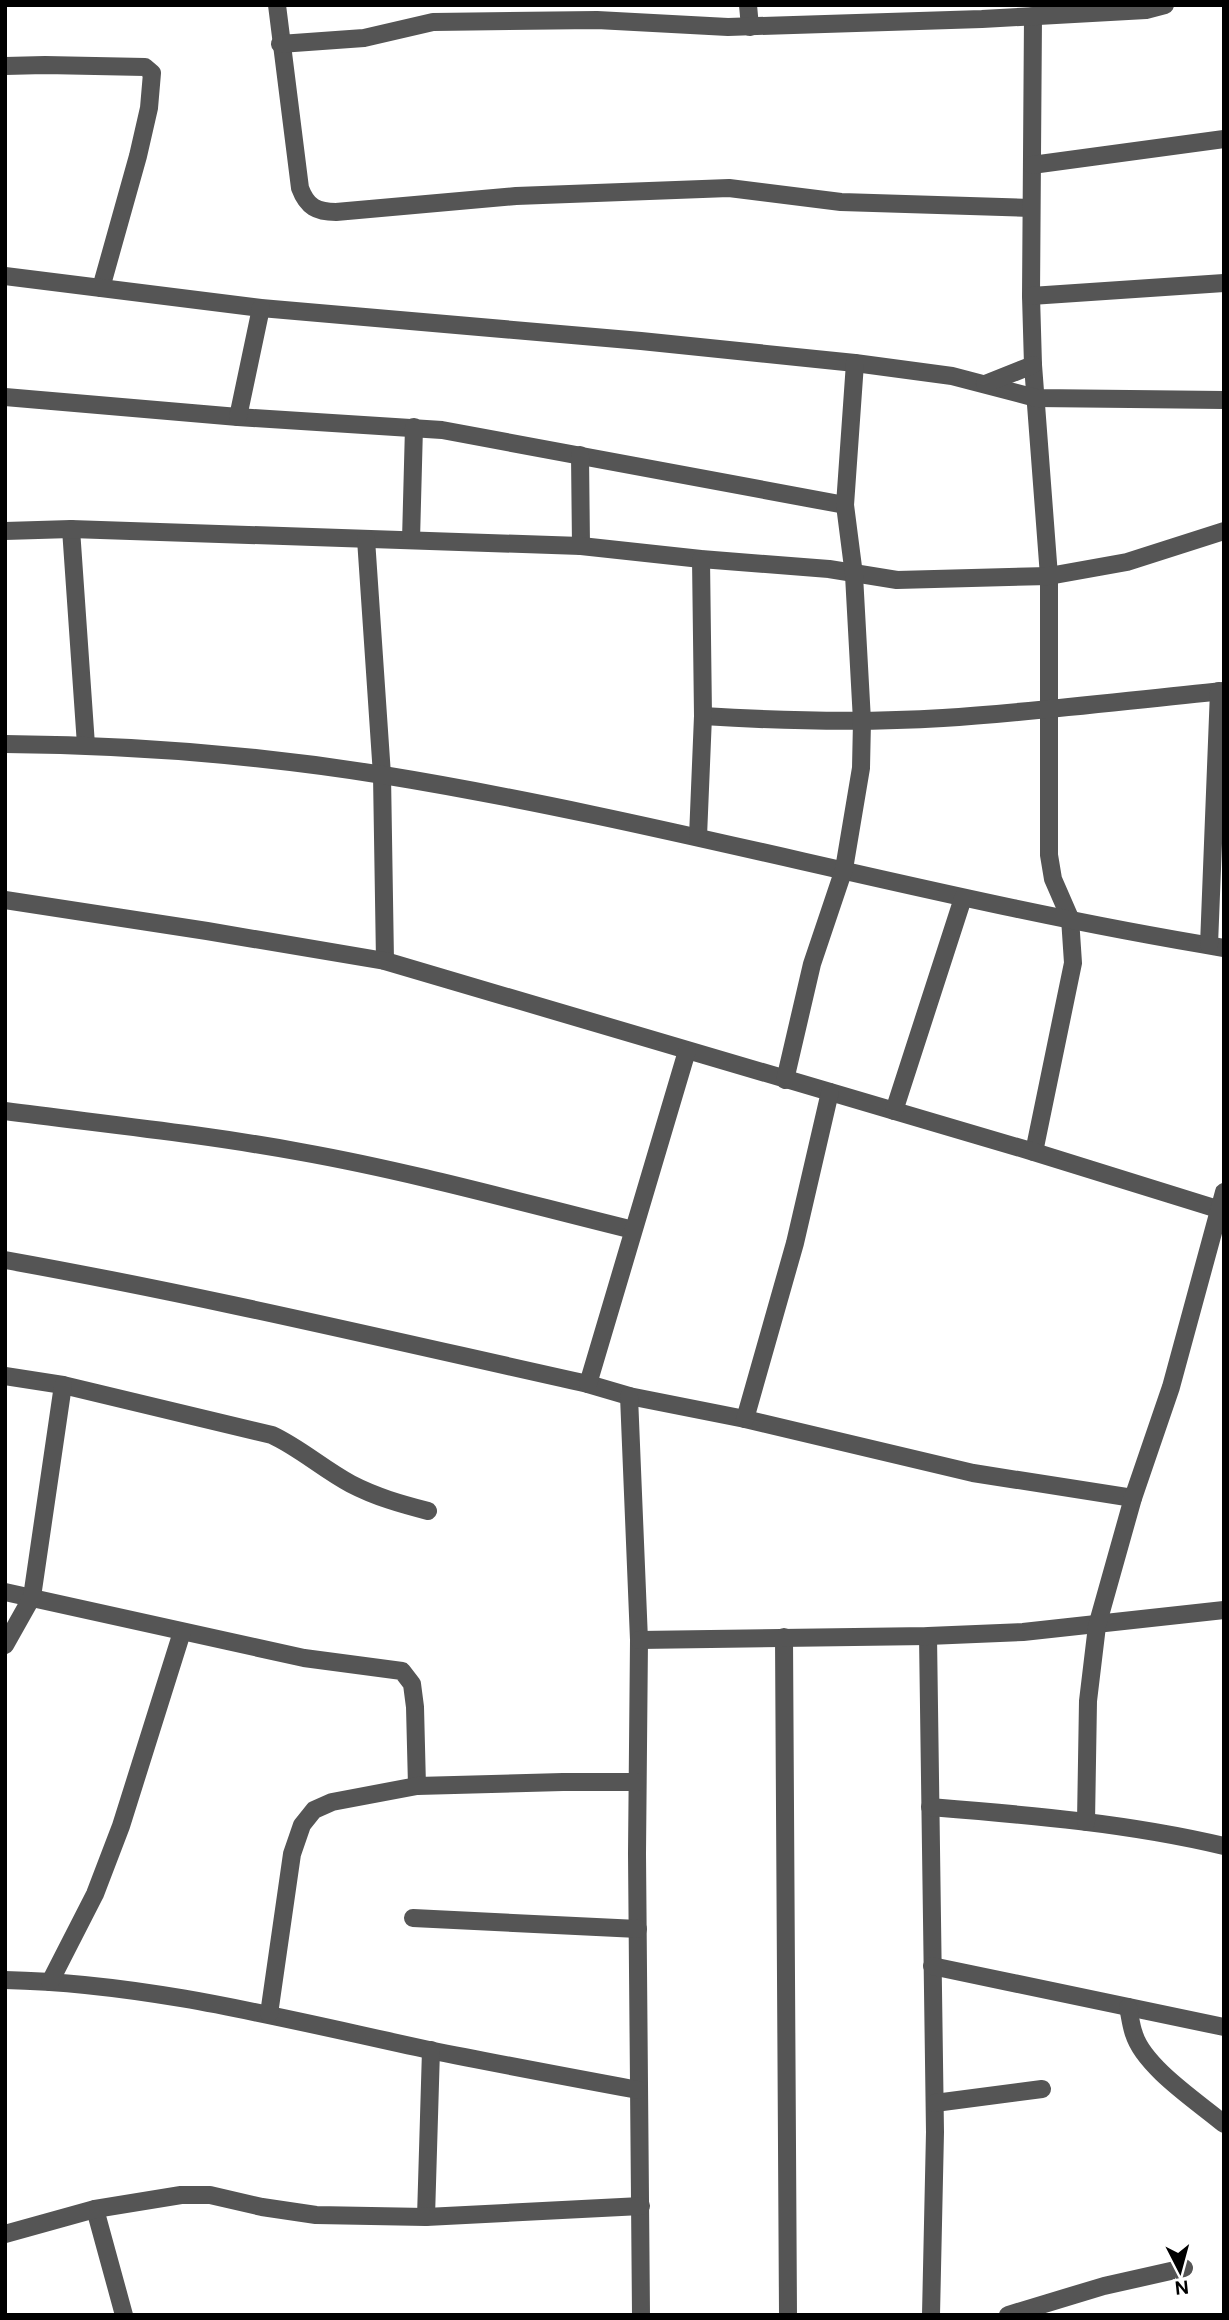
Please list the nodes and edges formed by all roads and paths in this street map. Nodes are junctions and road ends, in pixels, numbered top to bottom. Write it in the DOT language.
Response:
graph roads {
  1 [pos="277,5"];
  2 [pos="748,5"];
  3 [pos="1165,5"];
  4 [pos="1056,10"];
  5 [pos="1033,16"];
  6 [pos="751,27"];
  7 [pos="280,44"];
  8 [pos="5,66"];
  9 [pos="1224,139"];
  10 [pos="1032,165"];
  11 [pos="1031,208"];
  12 [pos="5,276"];
  13 [pos="1224,283"];
  14 [pos="101,288"];
  15 [pos="1031,296"];
  16 [pos="261,308"];
  17 [pos="855,363"];
  18 [pos="1033,365"];
  19 [pos="985,384"];
  20 [pos="5,397"];
  21 [pos="1036,398"];
  22 [pos="1224,400"];
  23 [pos="238,417"];
  24 [pos="414,427"];
  25 [pos="580,455"];
  26 [pos="845,505"];
  27 [pos="71,529"];
  28 [pos="5,531"];
  29 [pos="1224,531"];
  30 [pos="366,539"];
  31 [pos="411,540"];
  32 [pos="581,546"];
  33 [pos="701,559"];
  34 [pos="853,575"];
  35 [pos="1049,576"];
  36 [pos="1222,691"];
  37 [pos="1049,709"];
  38 [pos="703,716"];
  39 [pos="862,721"];
  40 [pos="5,744"];
  41 [pos="86,745"];
  42 [pos="382,775"];
  43 [pos="698,837"];
  44 [pos="845,869"];
  45 [pos="963,898"];
  46 [pos="5,900"];
  47 [pos="1070,918"];
  48 [pos="1216,947"];
  49 [pos="385,961"];
  50 [pos="687,1051"];
  51 [pos="785,1080"];
  52 [pos="830,1092"];
  53 [pos="5,1111"];
  54 [pos="894,1111"];
  55 [pos="1034,1152"];
  56 [pos="1222,1204"];
  57 [pos="633,1230"];
  58 [pos="5,1260"];
  59 [pos="5,1376"];
  60 [pos="588,1384"];
  61 [pos="63,1385"];
  62 [pos="629,1396"];
  63 [pos="745,1419"];
  64 [pos="1133,1497"];
  65 [pos="428,1511"];
  66 [pos="5,1591"];
  67 [pos="32,1597"];
  68 [pos="1224,1610"];
  69 [pos="1097,1626"];
  70 [pos="182,1632"];
  71 [pos="928,1636"];
  72 [pos="784,1637"];
  73 [pos="639,1640"];
  74 [pos="5,1645"];
  75 [pos="637,1782"];
  76 [pos="416,1786"];
  77 [pos="930,1807"];
  78 [pos="1086,1822"];
  79 [pos="1224,1846"];
  80 [pos="413,1918"];
  81 [pos="638,1929"];
  82 [pos="932,1966"];
  83 [pos="5,1980"];
  84 [pos="50,1982"];
  85 [pos="1128,2007"];
  86 [pos="268,2014"];
  87 [pos="1224,2027"];
  88 [pos="430,2050"];
  89 [pos="1042,2089"];
  90 [pos="638,2090"];
  91 [pos="934,2104"];
  92 [pos="1224,2124"];
  93 [pos="641,2207"];
  94 [pos="94,2209"];
  95 [pos="426,2217"];
  96 [pos="5,2235"];
  97 [pos="1184,2268"];
  98 [pos="124,2315"];
  99 [pos="640,2315"];
  100 [pos="788,2315"];
  101 [pos="932,2315"];
  102 [pos="1008,2315"];
  1 -- 7 [label="street"];
  2 -- 6 [label="street"];
  3 -- 4 [label="street"];
  4 -- 5 [label="street"];
  5 -- 6 [label="street"];
  5 -- 10 [label="street"];
  6 -- 7 [label="street"];
  7 -- 11 [label="street"];
  8 -- 14 [label="street"];
  9 -- 10 [label="street"];
  10 -- 11 [label="street"];
  11 -- 15 [label="street"];
  12 -- 14 [label="street"];
  13 -- 15 [label="street"];
  14 -- 16 [label="street"];
  15 -- 18 [label="street"];
  16 -- 17 [label="street"];
  16 -- 23 [label="street"];
  17 -- 19 [label="street"];
  17 -- 26 [label="street"];
  18 -- 19 [label="street"];
  18 -- 21 [label="street"];
  19 -- 21 [label="street"];
  20 -- 23 [label="street"];
  21 -- 22 [label="street"];
  21 -- 35 [label="street"];
  23 -- 24 [label="street"];
  24 -- 25 [label="street"];
  24 -- 31 [label="street"];
  25 -- 26 [label="street"];
  25 -- 32 [label="street"];
  26 -- 34 [label="street"];
  27 -- 28 [label="street"];
  27 -- 30 [label="street"];
  27 -- 41 [label="street"];
  29 -- 35 [label="street"];
  30 -- 31 [label="street"];
  30 -- 42 [label="street"];
  31 -- 32 [label="street"];
  32 -- 33 [label="street"];
  33 -- 34 [label="street"];
  33 -- 38 [label="street"];
  34 -- 35 [label="street"];
  34 -- 39 [label="street"];
  35 -- 37 [label="street"];
  36 -- 37 [label="street"];
  36 -- 48 [label="street"];
  37 -- 39 [label="street"];
  37 -- 47 [label="street"];
  38 -- 39 [label="street"];
  38 -- 43 [label="street"];
  39 -- 44 [label="street"];
  40 -- 41 [label="street"];
  41 -- 42 [label="street"];
  42 -- 43 [label="street"];
  42 -- 49 [label="street"];
  43 -- 44 [label="street"];
  44 -- 45 [label="street"];
  44 -- 51 [label="street"];
  45 -- 47 [label="street"];
  45 -- 54 [label="street"];
  46 -- 49 [label="street"];
  47 -- 48 [label="street"];
  47 -- 55 [label="street"];
  49 -- 50 [label="street"];
  50 -- 51 [label="street"];
  50 -- 57 [label="street"];
  51 -- 52 [label="street"];
  52 -- 54 [label="street"];
  52 -- 63 [label="street"];
  53 -- 57 [label="street"];
  54 -- 55 [label="street"];
  55 -- 56 [label="street"];
  56 -- 64 [label="street"];
  57 -- 60 [label="street"];
  58 -- 60 [label="street"];
  59 -- 61 [label="street"];
  60 -- 62 [label="street"];
  61 -- 65 [label="street"];
  61 -- 67 [label="street"];
  62 -- 63 [label="street"];
  62 -- 73 [label="street"];
  63 -- 64 [label="street"];
  64 -- 69 [label="street"];
  66 -- 67 [label="street"];
  67 -- 70 [label="street"];
  67 -- 74 [label="street"];
  68 -- 69 [label="street"];
  69 -- 71 [label="street"];
  69 -- 78 [label="street"];
  70 -- 76 [label="street"];
  70 -- 84 [label="street"];
  71 -- 72 [label="street"];
  71 -- 77 [label="street"];
  72 -- 73 [label="street"];
  72 -- 100 [label="street"];
  73 -- 75 [label="street"];
  75 -- 76 [label="street"];
  75 -- 81 [label="street"];
  76 -- 86 [label="street"];
  77 -- 78 [label="street"];
  77 -- 82 [label="street"];
  78 -- 79 [label="street"];
  80 -- 81 [label="street"];
  81 -- 90 [label="street"];
  82 -- 85 [label="street"];
  82 -- 91 [label="street"];
  83 -- 84 [label="street"];
  84 -- 86 [label="street"];
  85 -- 87 [label="street"];
  85 -- 92 [label="street"];
  86 -- 88 [label="street"];
  88 -- 90 [label="street"];
  88 -- 95 [label="street"];
  89 -- 91 [label="street"];
  90 -- 93 [label="street"];
  91 -- 101 [label="street"];
  93 -- 95 [label="street"];
  93 -- 99 [label="street"];
  94 -- 95 [label="street"];
  94 -- 96 [label="street"];
  94 -- 98 [label="street"];
  97 -- 102 [label="street"];
}
